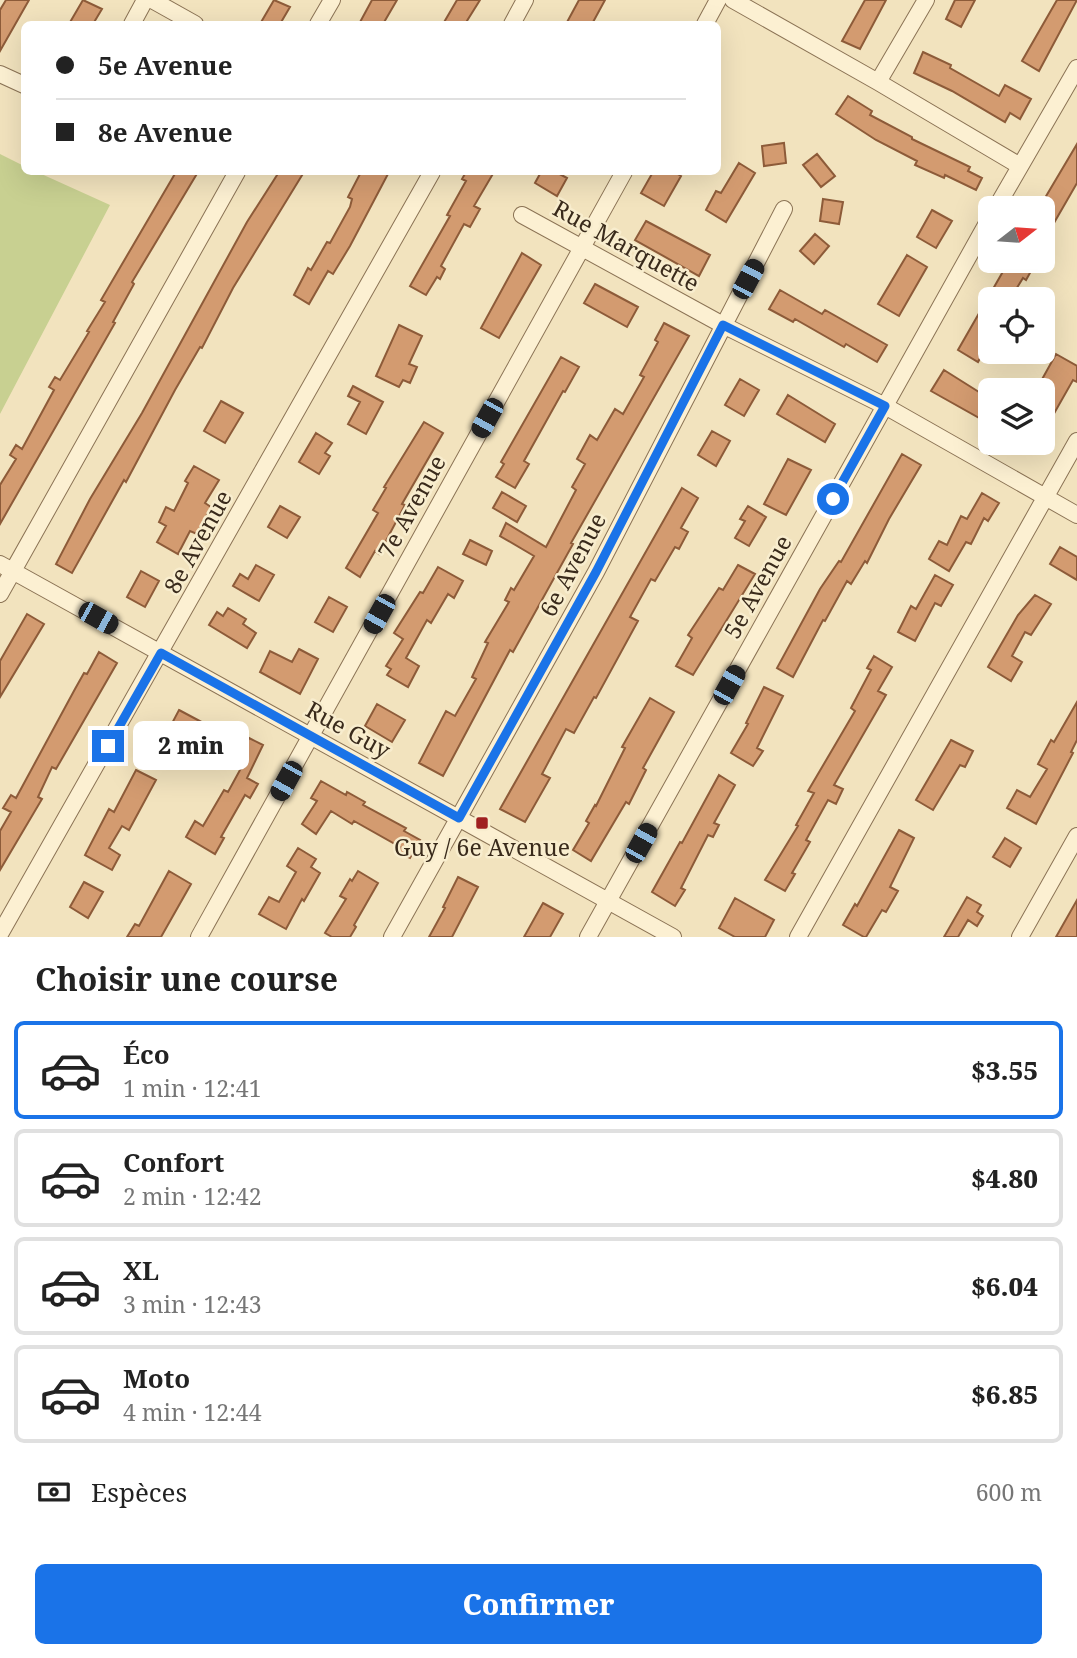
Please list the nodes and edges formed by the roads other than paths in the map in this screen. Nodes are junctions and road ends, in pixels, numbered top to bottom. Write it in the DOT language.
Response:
graph roads {
  1 [pos="145,0"];
  2 [pos="152,0"];
  3 [pos="332,0"];
  4 [pos="525,0"];
  5 [pos="718,0"];
  6 [pos="733,0"];
  7 [pos="926,0"];
  8 [pos="134,21"];
  9 [pos="190,21"];
  10 [pos="320,21"];
  11 [pos="514,21"];
  12 [pos="707,21"];
  13 [pos="1077,68"];
  14 [pos="0,74"];
  15 [pos="878,82"];
  16 [pos="21,84"];
  17 [pos="1020,166"];
  18 [pos="235,175"];
  19 [pos="430,175"];
  20 [pos="622,175"];
  21 [pos="1003,196"];
  22 [pos="784,209"];
  23 [pos="522,215"];
  24 [pos="978,239"];
  25 [pos="582,247"];
  26 [pos="723,325"];
  27 [pos="885,406"];
  28 [pos="1077,442"];
  29 [pos="1046,498"];
  30 [pos="1077,515"];
  31 [pos="6,568"];
  32 [pos="0,594"];
  33 [pos="161,653"];
  34 [pos="311,736"];
  35 [pos="459,818"];
  36 [pos="1077,836"];
  37 [pos="608,901"];
  38 [pos="0,934"];
  39 [pos="199,937"];
  40 [pos="392,937"];
  41 [pos="588,937"];
  42 [pos="673,937"];
  43 [pos="798,937"];
  44 [pos="1020,937"];
  1 -- 8 [label="street"];
  2 -- 9 [label="street"];
  3 -- 10 [label="street"];
  4 -- 11 [label="street"];
  5 -- 12 [label="street"];
  6 -- 15 [label="street"];
  7 -- 15 [label="street"];
  13 -- 17 [label="street"];
  14 -- 16 [label="street"];
  15 -- 17 [label="street"];
  17 -- 21 [label="street"];
  18 -- 31 [label="street"];
  19 -- 33 [label="street, 8e Avenue"];
  20 -- 25 [label="street, 7e Avenue"];
  22 -- 26 [label="street, 6e Avenue"];
  23 -- 25 [label="street, Rue Marquette"];
  24 -- 27 [label="street, 5e Avenue"];
  25 -- 26 [label="street, Rue Marquette"];
  25 -- 34 [label="street, 7e Avenue"];
  26 -- 27 [label="street, Rue Marquette"];
  26 -- 35 [label="street, 6e Avenue"];
  27 -- 29 [label="street, Rue Marquette"];
  27 -- 37 [label="street, 5e Avenue"];
  28 -- 29 [label="street"];
  29 -- 30 [label="street, Rue Marquette"];
  29 -- 43 [label="street"];
  31 -- 32 [label="street"];
  31 -- 33 [label="street, Rue Guy"];
  33 -- 34 [label="street, Rue Guy"];
  33 -- 38 [label="street, 8e Avenue"];
  34 -- 35 [label="street, Rue Guy"];
  34 -- 39 [label="street, 7e Avenue"];
  35 -- 37 [label="street, Rue Guy"];
  35 -- 40 [label="street, 6e Avenue"];
  36 -- 44 [label="street"];
  37 -- 41 [label="street, 5e Avenue"];
  37 -- 42 [label="street, Rue Guy"];
}
